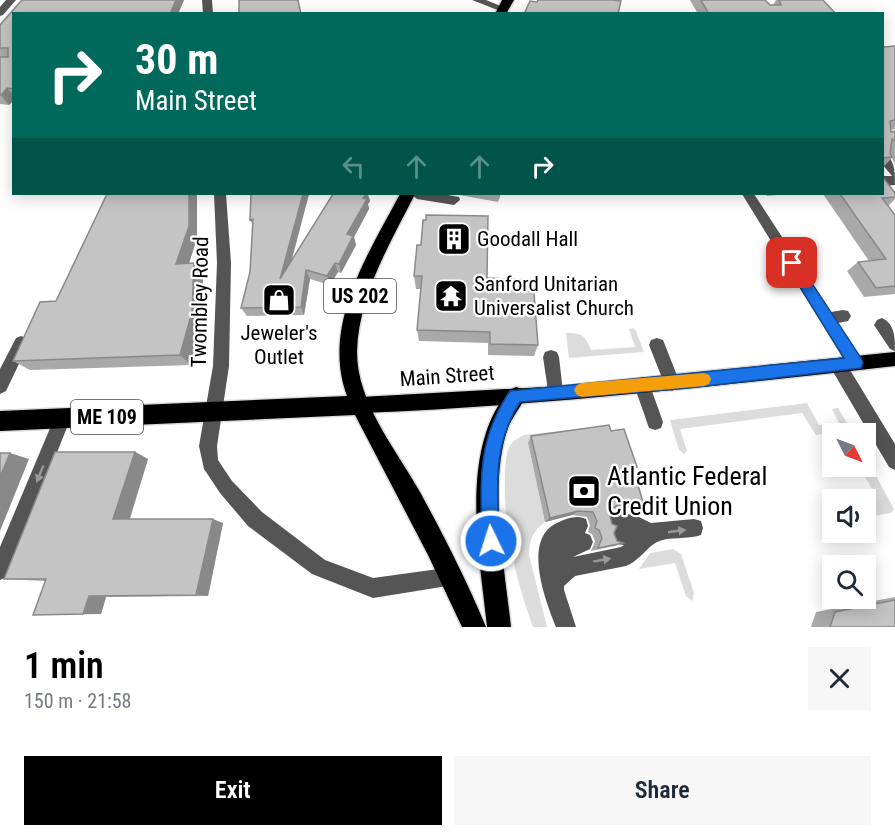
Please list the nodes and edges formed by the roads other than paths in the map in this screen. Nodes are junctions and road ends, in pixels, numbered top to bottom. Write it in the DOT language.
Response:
graph roads {
  1 [pos="11,0"];
  2 [pos="477,0"];
  3 [pos="504,7"];
  4 [pos="0,13"];
  5 [pos="884,158"];
  6 [pos="895,171"];
  7 [pos="220,195"];
  8 [pos="407,195"];
  9 [pos="423,195"];
  10 [pos="749,195"];
  11 [pos="454,200"];
  12 [pos="818,277"];
  13 [pos="802,280"];
  14 [pos="843,316"];
  15 [pos="827,319"];
  16 [pos="882,325"];
  17 [pos="21,343"];
  18 [pos="895,344"];
  19 [pos="657,345"];
  20 [pos="551,357"];
  21 [pos="895,359"];
  22 [pos="847,364"];
  23 [pos="672,382"];
  24 [pos="642,385"];
  25 [pos="0,386"];
  26 [pos="555,392"];
  27 [pos="516,396"];
  28 [pos="361,405"];
  29 [pos="214,411"];
  30 [pos="62,420"];
  31 [pos="0,421"];
  32 [pos="655,422"];
  33 [pos="895,461"];
  34 [pos="616,528"];
  35 [pos="694,528"];
  36 [pos="581,534"];
  37 [pos="652,534"];
  38 [pos="0,570"];
  39 [pos="453,577"];
  40 [pos="552,584"];
  41 [pos="474,627"];
  42 [pos="499,627"];
  43 [pos="566,627"];
  1 -- 4 [label="street"];
  2 -- 3 [label="street"];
  5 -- 6 [label="street"];
  7 -- 29 [label="street, Twombley Road"];
  8 -- 28 [label="highway, US 202"];
  9 -- 11 [label="street"];
  10 -- 13 [label="street"];
  12 -- 13 [label="street"];
  13 -- 15 [label="street"];
  14 -- 15 [label="street"];
  15 -- 22 [label="street"];
  16 -- 18 [label="street"];
  17 -- 25 [label="street"];
  19 -- 23 [label="street"];
  20 -- 26 [label="street"];
  21 -- 22 [label="main road, Main Street / ME 109"];
  22 -- 23 [label="main road, Main Street / ME 109"];
  22 -- 33 [label="street"];
  23 -- 24 [label="main road, Main Street / ME 109"];
  24 -- 26 [label="main road, Main Street / ME 109"];
  24 -- 32 [label="street"];
  26 -- 27 [label="main road, Main Street / ME 109"];
  27 -- 28 [label="main road, Main Street / ME 109"];
  27 -- 42 [label="highway"];
  28 -- 29 [label="highway, Main Street / ME 109"];
  28 -- 39 [label="highway, US 202"];
  29 -- 30 [label="highway, Main Street / ME 109"];
  29 -- 39 [label="street, Twombley Road"];
  30 -- 31 [label="highway, Main Street / ME 109"];
  30 -- 38 [label="street, one-way"];
  34 -- 37 [label="street"];
  37 -- 35 [label="street, one-way"];
  36 -- 40 [label="street"];
  40 -- 37 [label="street, one-way"];
  39 -- 41 [label="highway, US 202"];
  40 -- 43 [label="street"];
}
